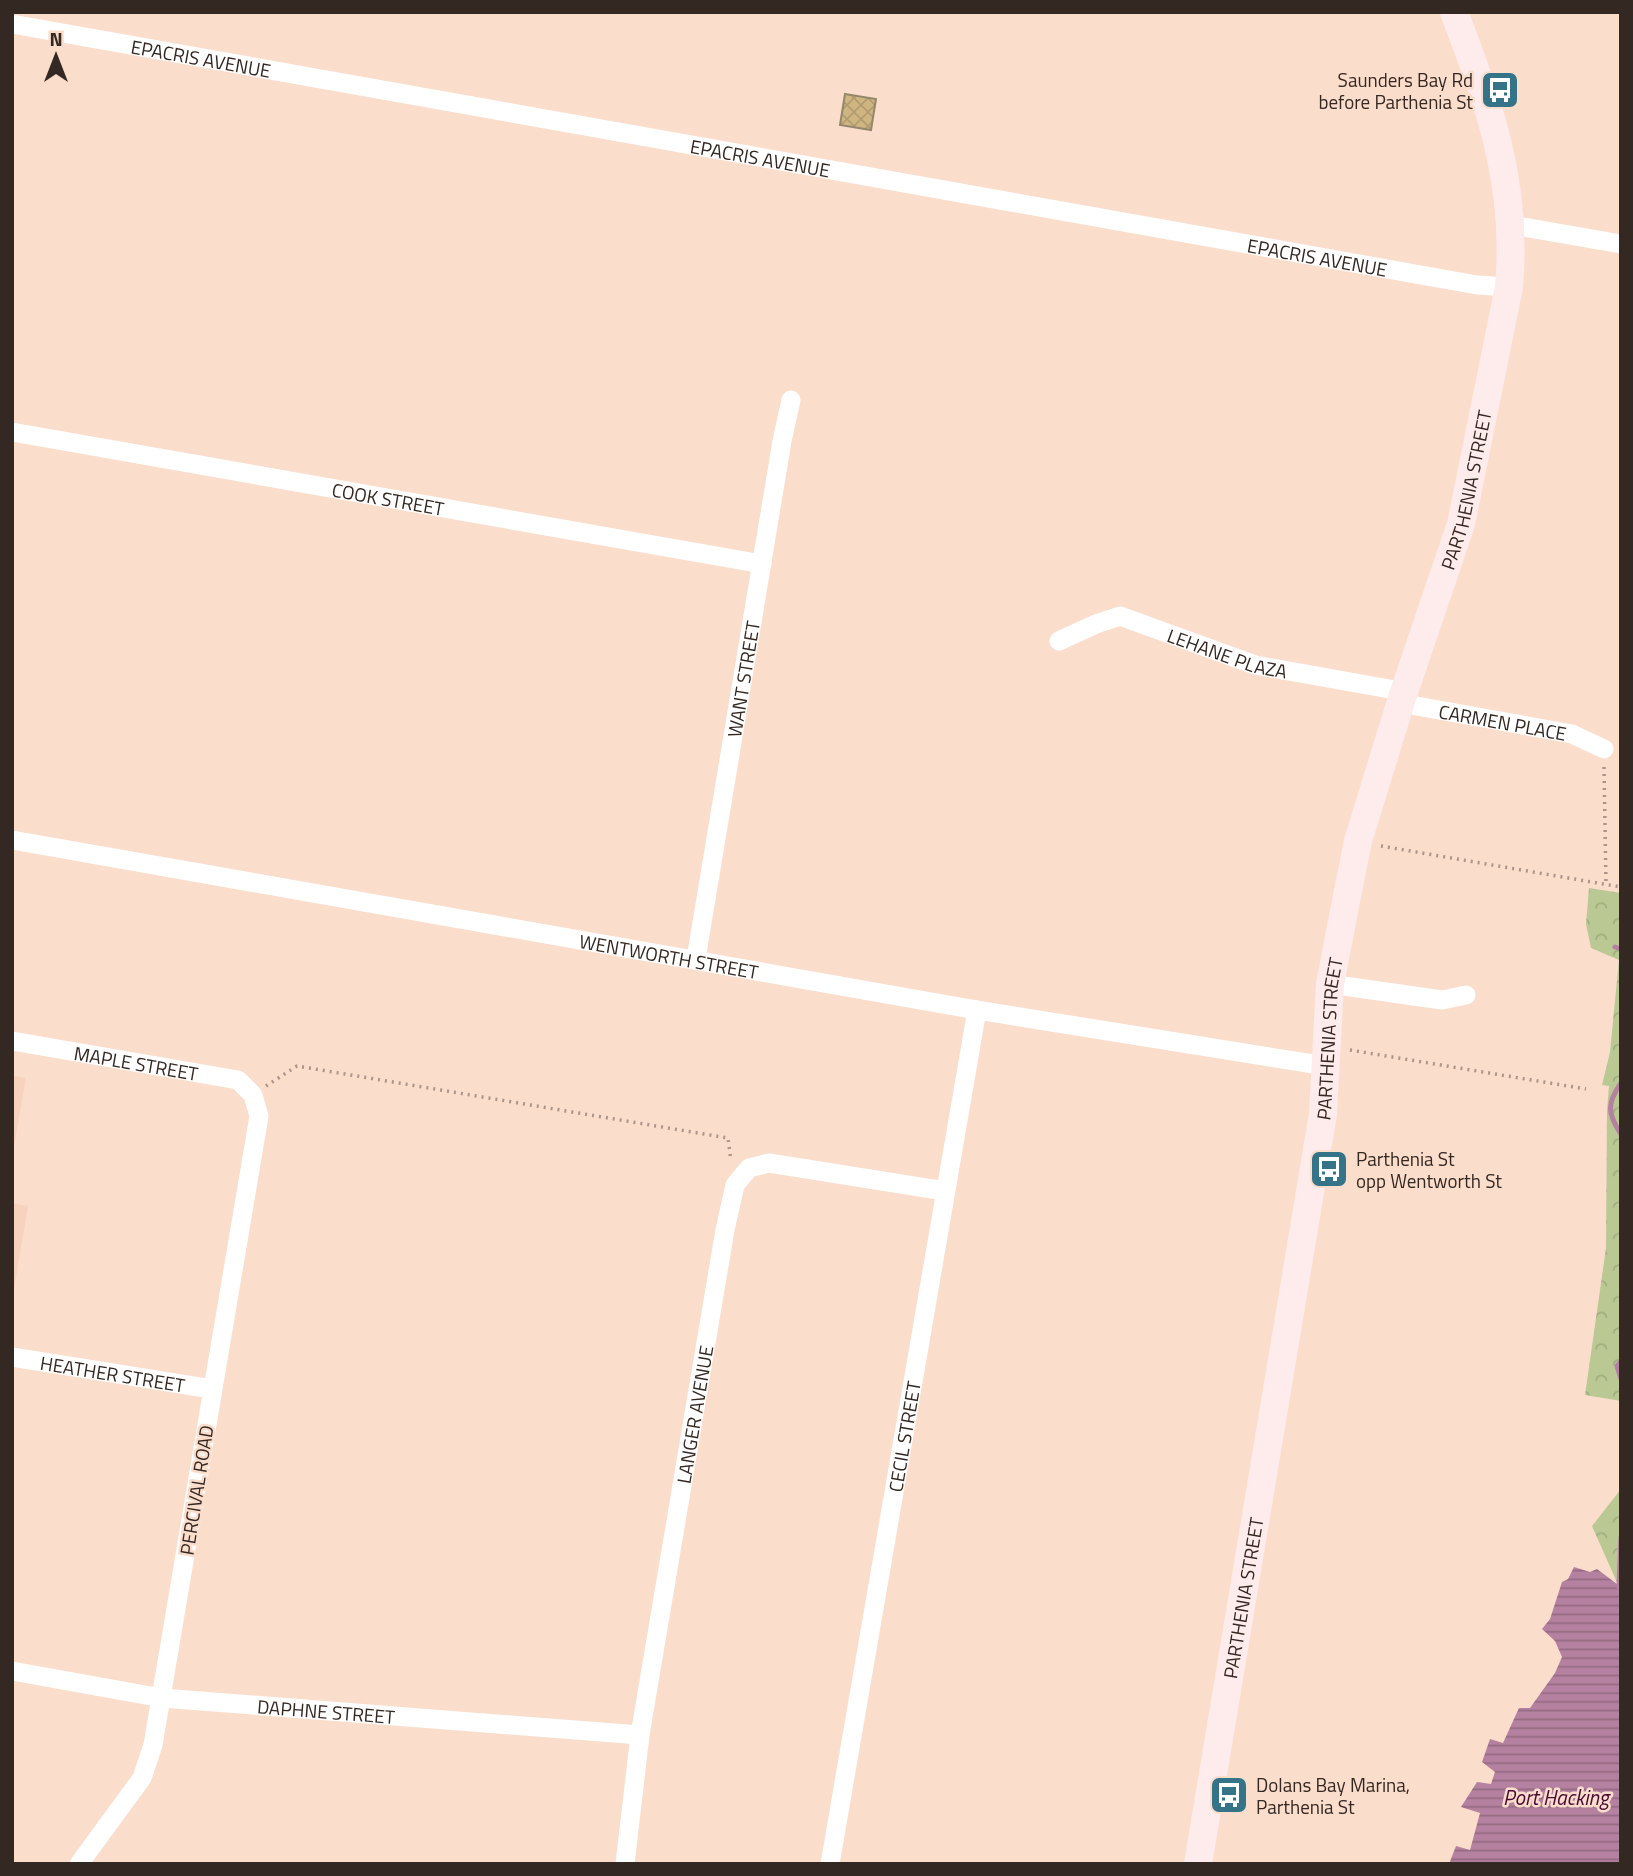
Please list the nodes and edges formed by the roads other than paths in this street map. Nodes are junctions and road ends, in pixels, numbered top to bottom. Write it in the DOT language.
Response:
graph roads {
  1 [pos="1454,12"];
  2 [pos="12,24"];
  3 [pos="1510,227"];
  4 [pos="1621,244"];
  5 [pos="1509,287"];
  6 [pos="791,400"];
  7 [pos="12,432"];
  8 [pos="762,564"];
  9 [pos="1059,641"];
  10 [pos="1402,698"];
  11 [pos="1604,749"];
  12 [pos="12,840"];
  13 [pos="696,959"];
  14 [pos="1330,984"];
  15 [pos="1466,995"];
  16 [pos="977,1010"];
  17 [pos="12,1041"];
  18 [pos="1327,1056"];
  19 [pos="253,1095"];
  20 [pos="945,1191"];
  21 [pos="12,1357"];
  22 [pos="212,1389"];
  23 [pos="12,1671"];
  24 [pos="162,1698"];
  25 [pos="640,1735"];
  26 [pos="79,1864"];
  27 [pos="625,1864"];
  28 [pos="830,1864"];
  29 [pos="1198,1864"];
  1 -- 3 [label="street, PARTHENIA STREET"];
  2 -- 5 [label="street, EPACRIS AVENUE"];
  3 -- 4 [label="street"];
  3 -- 5 [label="street, PARTHENIA STREET"];
  5 -- 10 [label="street, PARTHENIA STREET"];
  6 -- 8 [label="street, WANT STREET"];
  7 -- 8 [label="street, COOK STREET"];
  8 -- 13 [label="street, WANT STREET"];
  9 -- 10 [label="street, LEHANE PLAZA"];
  10 -- 11 [label="street, CARMEN PLACE"];
  10 -- 14 [label="street, PARTHENIA STREET"];
  12 -- 13 [label="street, WENTWORTH STREET"];
  13 -- 16 [label="street, WENTWORTH STREET"];
  14 -- 15 [label="street"];
  14 -- 18 [label="street, PARTHENIA STREET"];
  16 -- 18 [label="street, WENTWORTH STREET"];
  16 -- 20 [label="street, CECIL STREET"];
  17 -- 19 [label="street, MAPLE STREET"];
  18 -- 29 [label="street, PARTHENIA STREET"];
  19 -- 22 [label="street, PERCIVAL ROAD"];
  20 -- 25 [label="street, LANGER AVENUE"];
  20 -- 28 [label="street, CECIL STREET"];
  21 -- 22 [label="street, HEATHER STREET"];
  22 -- 24 [label="street, PERCIVAL ROAD"];
  23 -- 24 [label="street, DAPHNE STREET"];
  24 -- 25 [label="street, DAPHNE STREET"];
  24 -- 26 [label="street, PERCIVAL ROAD"];
  25 -- 27 [label="street, LANGER AVENUE"];
}
